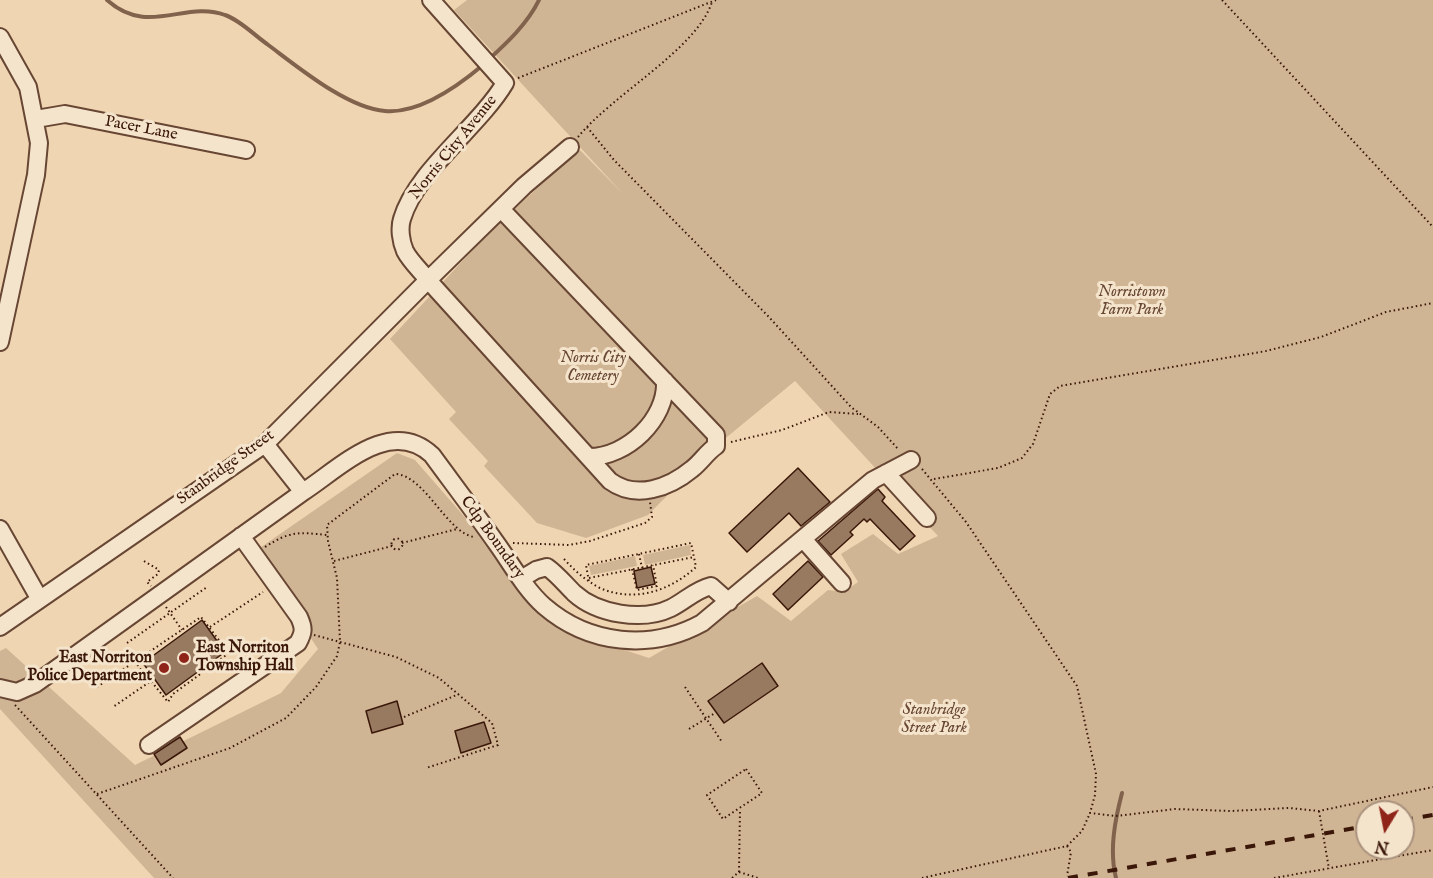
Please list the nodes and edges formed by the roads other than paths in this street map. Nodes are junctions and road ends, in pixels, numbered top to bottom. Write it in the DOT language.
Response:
graph roads {
  1 [pos="431,0"];
  2 [pos="0,37"];
  3 [pos="36,119"];
  4 [pos="570,147"];
  5 [pos="246,150"];
  6 [pos="501,209"];
  7 [pos="428,280"];
  8 [pos="0,342"];
  9 [pos="665,381"];
  10 [pos="266,444"];
  11 [pos="589,457"];
  12 [pos="911,460"];
  13 [pos="886,473"];
  14 [pos="303,492"];
  15 [pos="927,518"];
  16 [pos="0,529"];
  17 [pos="241,536"];
  18 [pos="803,539"];
  19 [pos="521,579"];
  20 [pos="842,583"];
  21 [pos="39,598"];
  22 [pos="729,602"];
  23 [pos="0,627"];
  24 [pos="1,689"];
  25 [pos="149,745"];
  1 -- 7 [label="street, Norris City Avenue"];
  2 -- 3 [label="street"];
  3 -- 5 [label="street, Pacer Lane"];
  3 -- 8 [label="street"];
  4 -- 6 [label="street, Stanbridge Street"];
  6 -- 7 [label="street, Stanbridge Street"];
  6 -- 9 [label="street"];
  7 -- 10 [label="street, Stanbridge Street"];
  7 -- 11 [label="street, Norris City Avenue"];
  9 -- 11 [label="street"];
  9 -- 11 [label="street, Norris City Avenue"];
  10 -- 14 [label="street"];
  10 -- 21 [label="street, Stanbridge Street"];
  12 -- 13 [label="street, Cdp Boundary"];
  13 -- 15 [label="street"];
  13 -- 18 [label="street, Cdp Boundary"];
  14 -- 17 [label="street, Cdp Boundary"];
  14 -- 19 [label="street, Cdp Boundary"];
  16 -- 21 [label="street"];
  17 -- 24 [label="street, Cdp Boundary"];
  17 -- 25 [label="street"];
  18 -- 20 [label="street"];
  18 -- 22 [label="street, Cdp Boundary"];
  19 -- 22 [label="street"];
  19 -- 22 [label="street, Cdp Boundary"];
  21 -- 23 [label="street, Stanbridge Street"];
}
